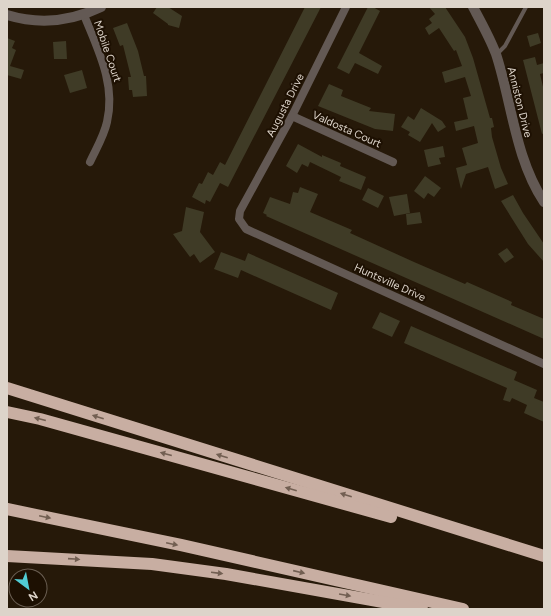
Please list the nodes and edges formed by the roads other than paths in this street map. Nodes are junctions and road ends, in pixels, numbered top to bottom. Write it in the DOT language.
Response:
graph roads {
  1 [pos="100,7"];
  2 [pos="346,7"];
  3 [pos="473,7"];
  4 [pos="525,8"];
  5 [pos="7,15"];
  6 [pos="84,15"];
  7 [pos="496,55"];
  8 [pos="292,116"];
  9 [pos="90,162"];
  10 [pos="393,162"];
  11 [pos="544,202"];
  12 [pos="240,211"];
  13 [pos="544,364"];
  14 [pos="7,388"];
  15 [pos="7,412"];
  16 [pos="7,509"];
  17 [pos="7,556"];
  18 [pos="544,556"];
  19 [pos="544,561"];
  20 [pos="422,609"];
  21 [pos="463,609"];
  1 -- 6 [label="street"];
  2 -- 8 [label="street, Augusta Drive"];
  3 -- 7 [label="street, Anniston Drive"];
  4 -- 7 [label="lane"];
  5 -- 6 [label="street"];
  6 -- 9 [label="street, Mobile Court"];
  7 -- 11 [label="street, Anniston Drive"];
  8 -- 10 [label="street, Valdosta Court"];
  8 -- 12 [label="street, Augusta Drive"];
  12 -- 13 [label="street, Huntsville Drive"];
  18 -- 14 [label="highway, one-way"];
  19 -- 15 [label="highway, one-way"];
  16 -- 21 [label="highway, one-way"];
  17 -- 20 [label="highway, one-way"];
}
